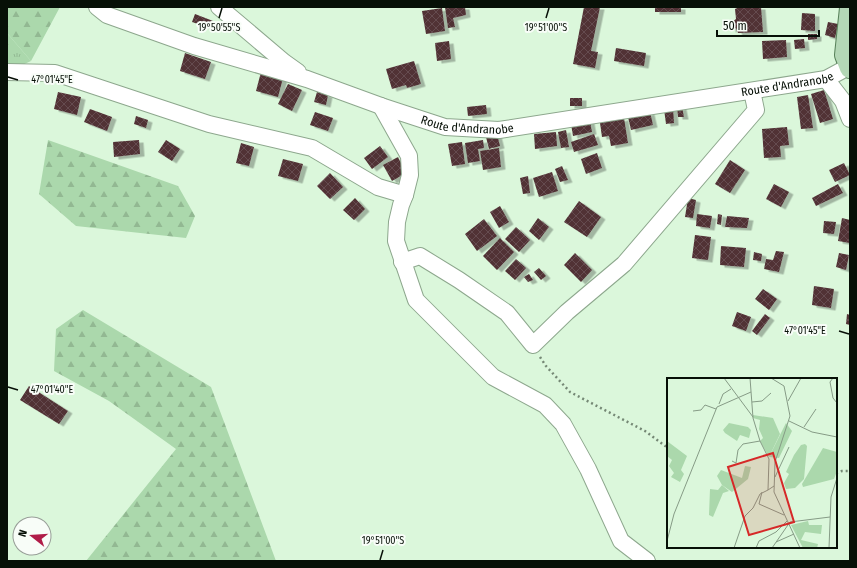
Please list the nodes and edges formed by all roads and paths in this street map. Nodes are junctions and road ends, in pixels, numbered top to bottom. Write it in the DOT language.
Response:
graph roads {
  1 [pos="97,7"];
  2 [pos="219,7"];
  3 [pos="850,8"];
  4 [pos="850,67"];
  5 [pos="7,72"];
  6 [pos="307,79"];
  7 [pos="826,79"];
  8 [pos="752,91"];
  9 [pos="381,106"];
  10 [pos="850,119"];
  11 [pos="405,195"];
  12 [pos="402,262"];
  13 [pos="533,345"];
  14 [pos="667,447"];
  15 [pos="850,471"];
  16 [pos="837,473"];
  17 [pos="647,561"];
  1 -- 6 [label="street, Route d'Andranobe"];
  2 -- 6 [label="street"];
  3 -- 4 [label="main road"];
  4 -- 7 [label="street, Route d'Andranobe"];
  5 -- 11 [label="street"];
  6 -- 9 [label="street, Route d'Andranobe"];
  7 -- 8 [label="street, Route d'Andranobe"];
  7 -- 10 [label="street"];
  8 -- 9 [label="street, Route d'Andranobe"];
  8 -- 13 [label="street"];
  9 -- 11 [label="street"];
  11 -- 12 [label="street"];
  12 -- 13 [label="street"];
  12 -- 17 [label="street"];
  13 -- 14 [label="path"];
  15 -- 16 [label="path"];
}
